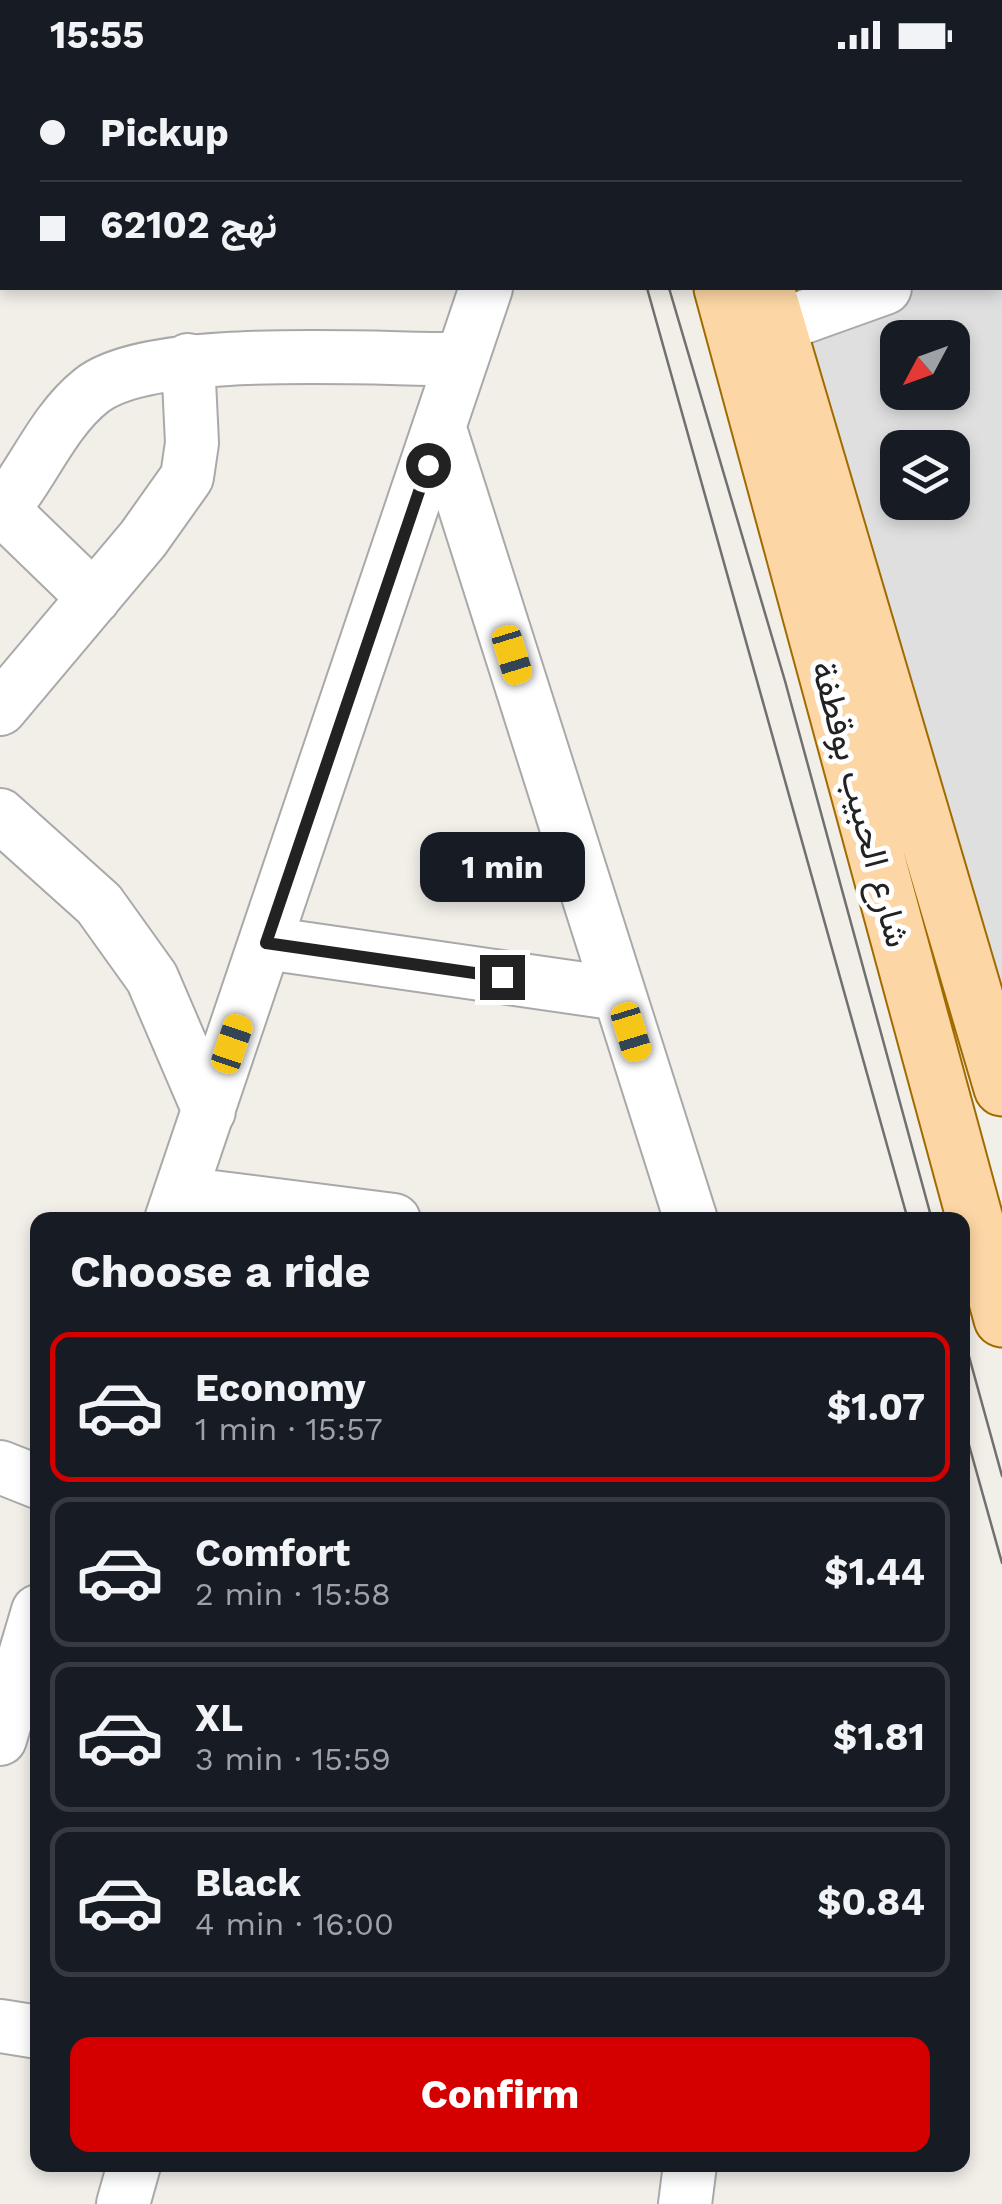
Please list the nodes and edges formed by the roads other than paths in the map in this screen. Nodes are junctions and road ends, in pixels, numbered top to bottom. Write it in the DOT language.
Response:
graph roads {
  1 [pos="485,290"];
  2 [pos="723,290"];
  3 [pos="874,290"];
  4 [pos="771,307"];
  5 [pos="188,360"];
  6 [pos="460,360"];
  7 [pos="440,428"];
  8 [pos="2,512"];
  9 [pos="94,598"];
  10 [pos="0,709"];
  11 [pos="4,832"];
  12 [pos="266,943"];
  13 [pos="619,994"];
  14 [pos="1002,1088"];
  15 [pos="209,1111"];
  16 [pos="176,1207"];
  17 [pos="260,1212"];
  18 [pos="687,1212"];
  19 [pos="1002,1319"];
  20 [pos="0,1467"];
  21 [pos="30,1479"];
  22 [pos="30,1651"];
  23 [pos="13,1736"];
  24 [pos="0,2026"];
  25 [pos="30,2031"];
  26 [pos="132,2172"];
  27 [pos="689,2172"];
  28 [pos="123,2204"];
  29 [pos="686,2204"];
  1 -- 6 [label="street"];
  2 -- 19 [label="main road, شارع الحبيب بوقطفة"];
  3 -- 4 [label="street"];
  4 -- 14 [label="main road, شارع الحبيب بوقطفة"];
  5 -- 6 [label="street"];
  5 -- 8 [label="street"];
  5 -- 9 [label="street"];
  6 -- 7 [label="street"];
  7 -- 12 [label="street"];
  7 -- 13 [label="street"];
  8 -- 9 [label="street"];
  9 -- 10 [label="street"];
  11 -- 15 [label="street"];
  12 -- 13 [label="street"];
  12 -- 15 [label="street"];
  13 -- 18 [label="street"];
  15 -- 16 [label="street"];
  16 -- 17 [label="street"];
  20 -- 21 [label="street"];
  22 -- 23 [label="street"];
  24 -- 25 [label="street"];
  26 -- 28 [label="street"];
  27 -- 29 [label="street"];
}
